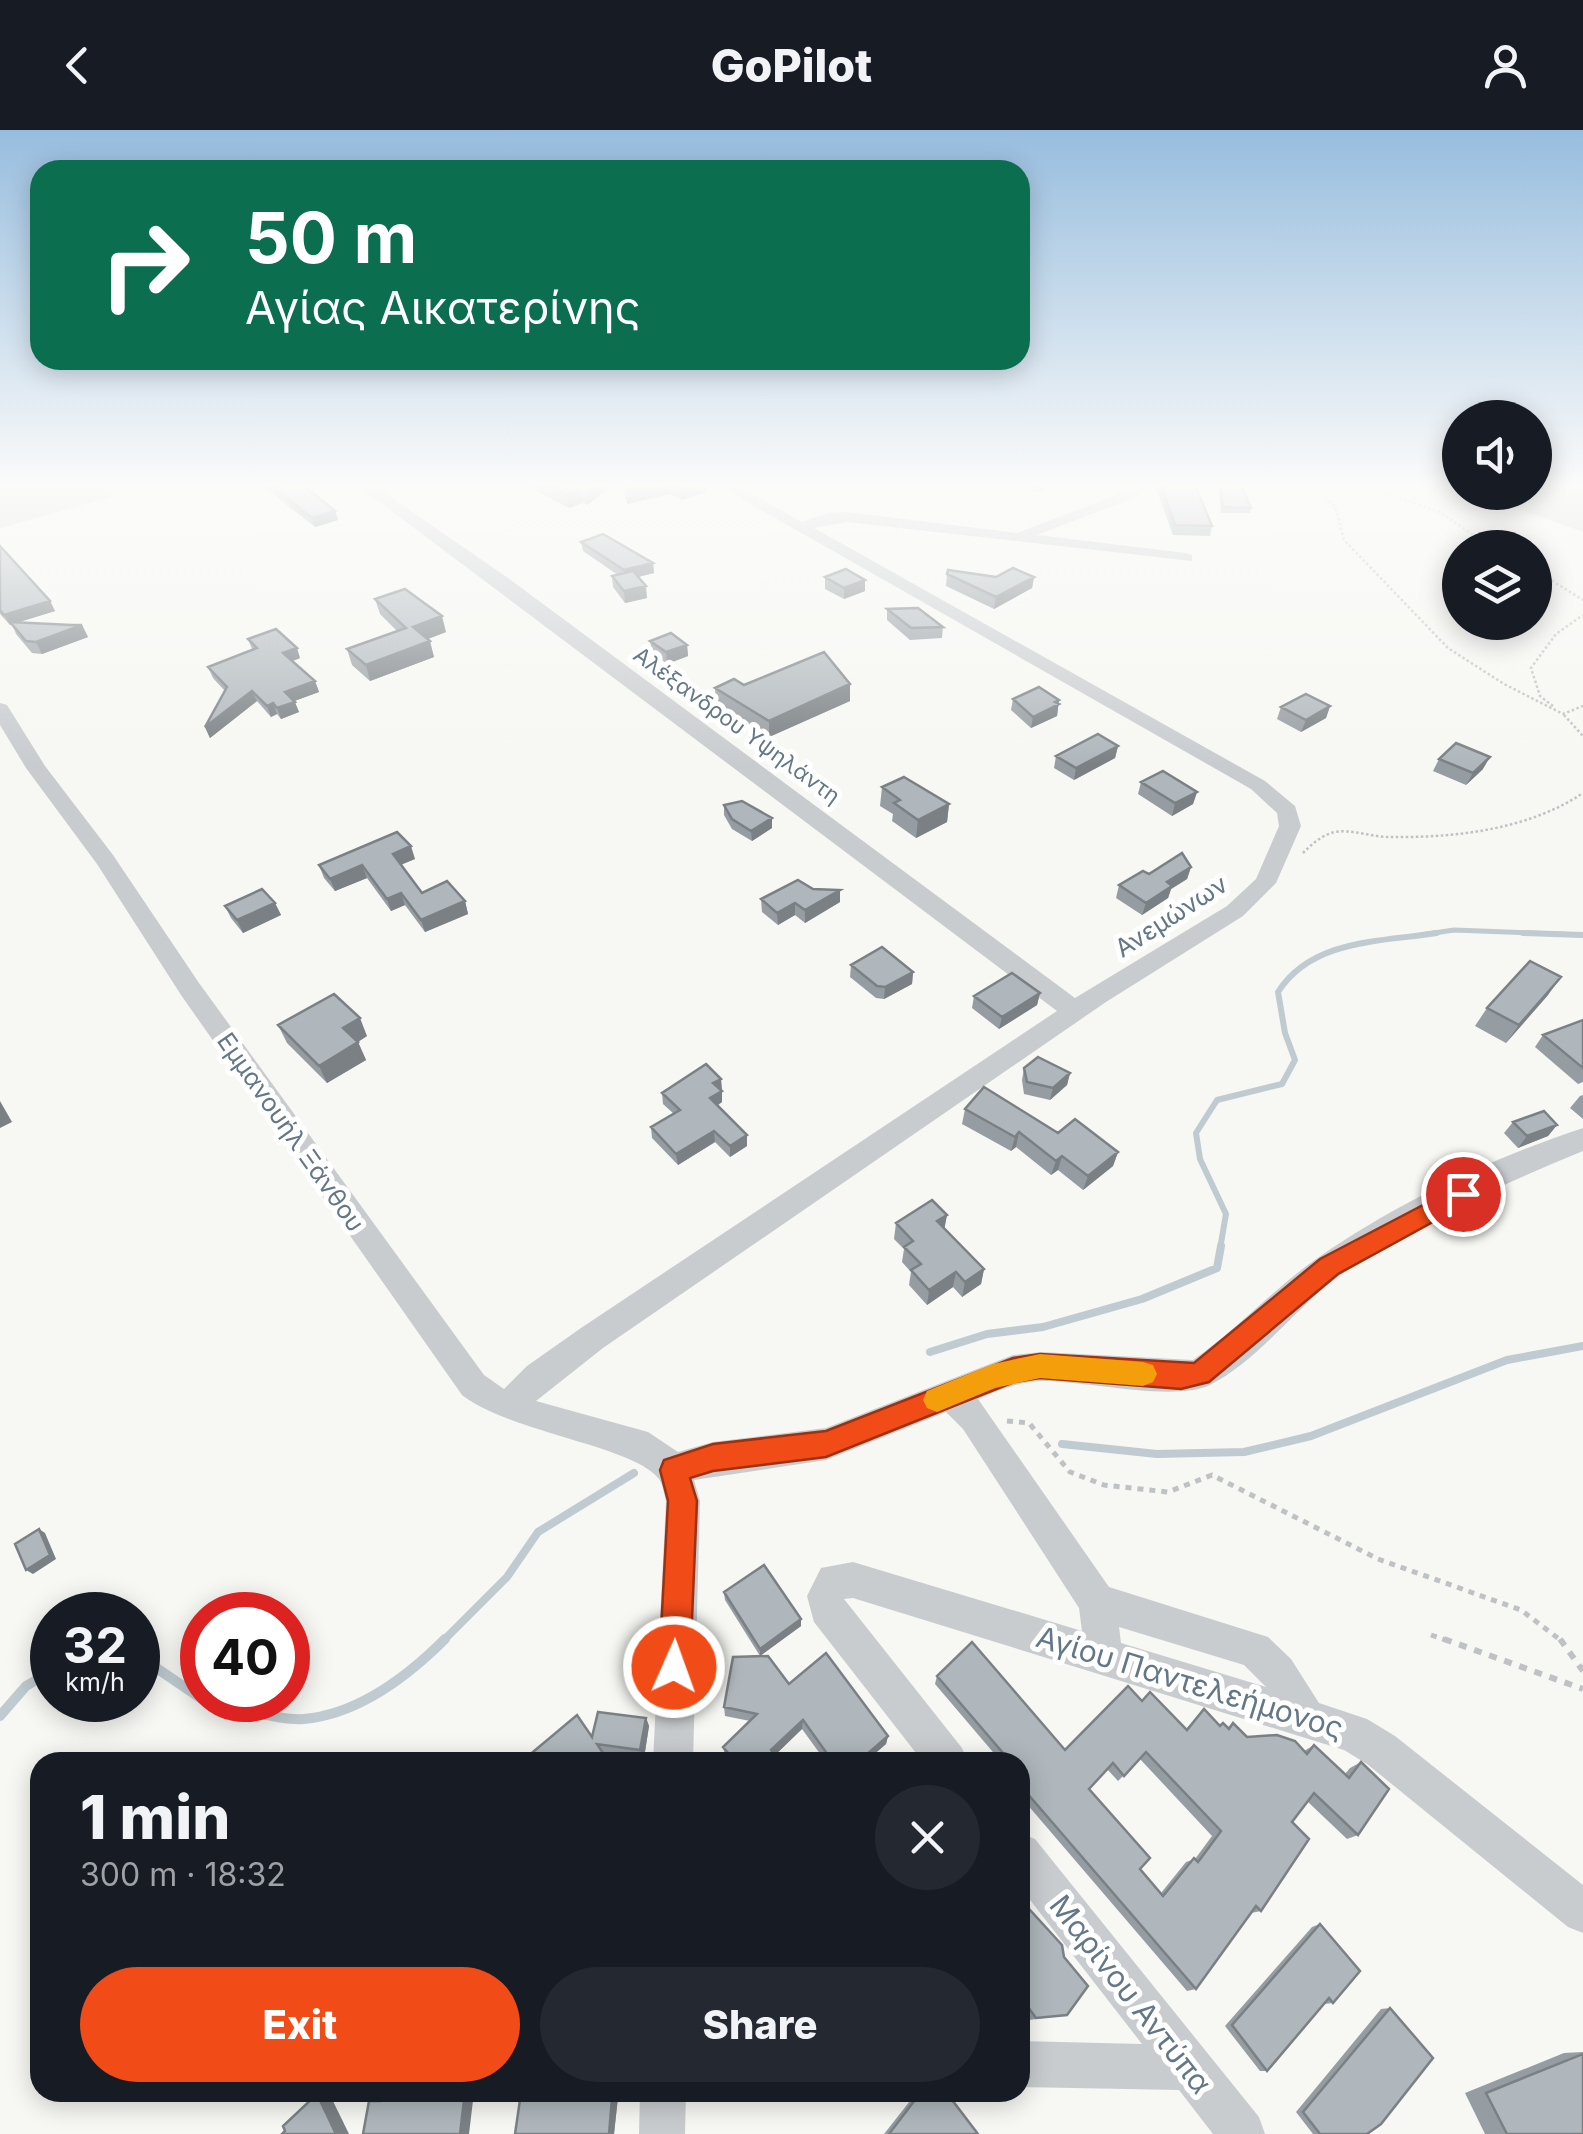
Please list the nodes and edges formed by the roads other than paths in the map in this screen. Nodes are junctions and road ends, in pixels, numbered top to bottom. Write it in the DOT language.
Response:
graph roads {
  1 [pos="497,579"];
  2 [pos="890,579"];
  3 [pos="0,708"];
  4 [pos="1076,1011"];
  5 [pos="1583,1139"];
  6 [pos="509,1406"];
  7 [pos="962,1406"];
  8 [pos="668,1463"];
  9 [pos="1097,1602"];
  10 [pos="1104,1654"];
  11 [pos="1306,1718"];
  12 [pos="673,1752"];
  13 [pos="940,1752"];
  14 [pos="1030,1867"];
  15 [pos="1583,1912"];
  16 [pos="1030,2064"];
  17 [pos="1189,2068"];
  18 [pos="664,2102"];
  19 [pos="662,2134"];
  20 [pos="1242,2134"];
  1 -- 4 [label="street, Αλέξανδρου Υψηλάντη"];
  2 -- 4 [label="street, Ανεμώνων"];
  3 -- 6 [label="street, Εμμανουήλ Ξάνθου"];
  4 -- 6 [label="street, Ανεμώνων"];
  5 -- 7 [label="street"];
  6 -- 8 [label="street, Εμμανουήλ Ξάνθου"];
  7 -- 8 [label="street"];
  7 -- 9 [label="street"];
  8 -- 12 [label="street"];
  9 -- 10 [label="street"];
  9 -- 11 [label="street"];
  10 -- 11 [label="street, Αγίου Παντελεήμονος"];
  10 -- 13 [label="street, Αγίου Παντελεήμονος"];
  11 -- 15 [label="street, Αγίου Παντελεήμονος"];
  14 -- 17 [label="street, Μαρίνου Αντύπα"];
  16 -- 17 [label="street"];
  17 -- 20 [label="street, Μαρίνου Αντύπα"];
  18 -- 19 [label="street"];
}
